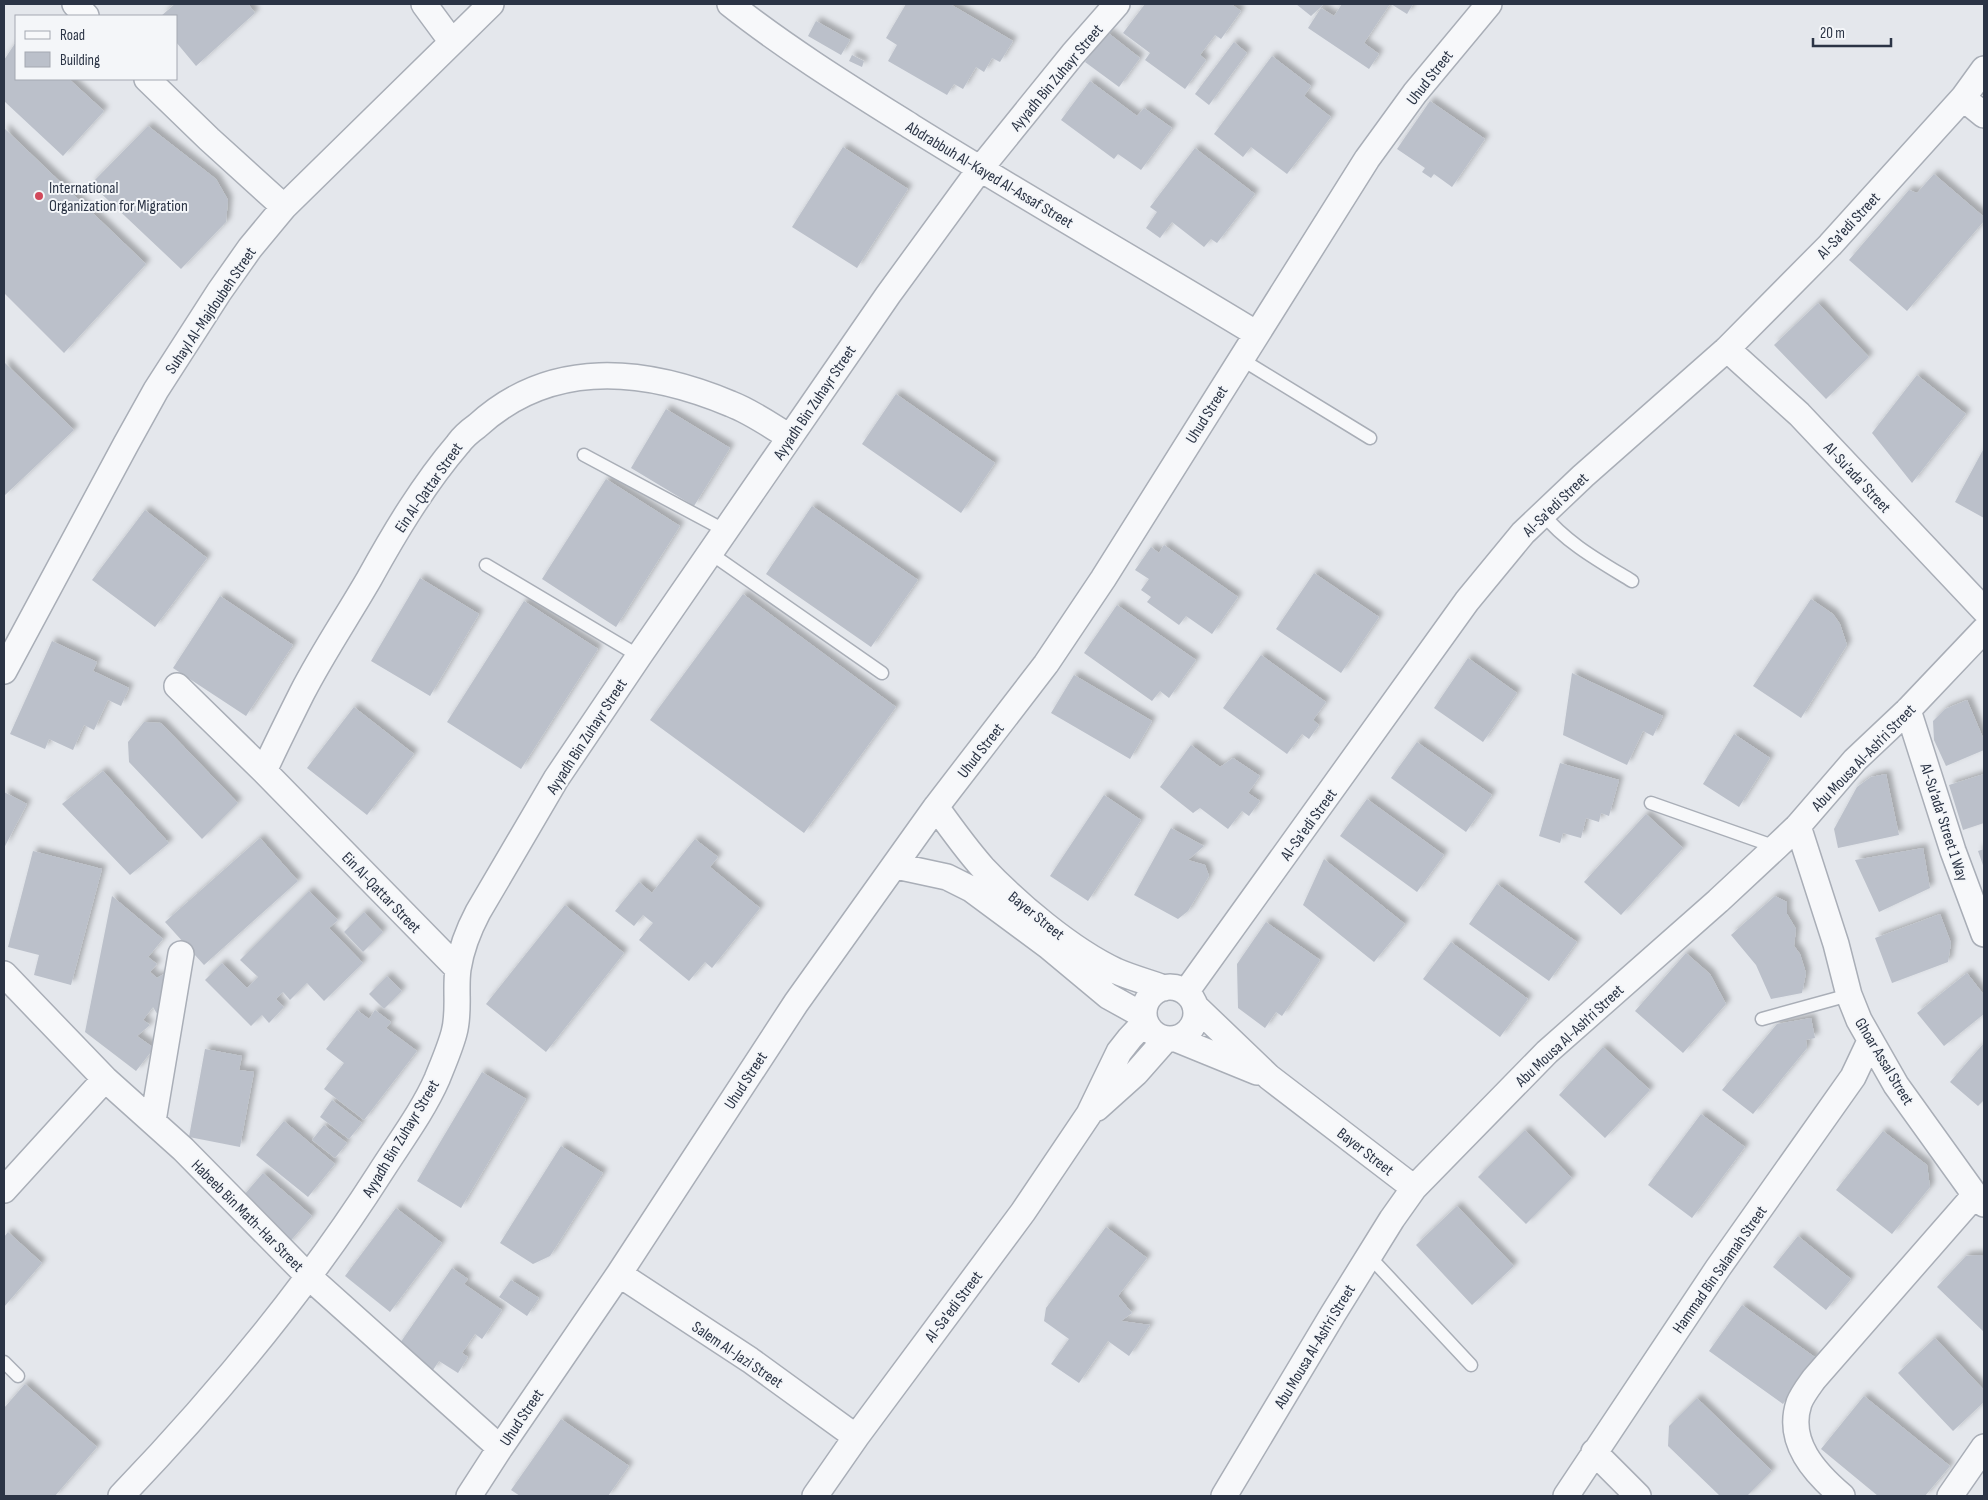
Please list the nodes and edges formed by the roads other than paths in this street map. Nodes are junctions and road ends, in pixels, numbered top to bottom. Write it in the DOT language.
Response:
graph roads {
  1 [pos="75,4"];
  2 [pos="424,4"];
  3 [pos="491,4"];
  4 [pos="730,4"];
  5 [pos="1117,4"];
  6 [pos="1489,4"];
  7 [pos="85,15"];
  8 [pos="452,42"];
  9 [pos="1984,69"];
  10 [pos="148,80"];
  11 [pos="1963,98"];
  12 [pos="1984,115"];
  13 [pos="980,170"];
  14 [pos="284,207"];
  15 [pos="1257,334"];
  16 [pos="1727,349"];
  17 [pos="1241,359"];
  18 [pos="790,437"];
  19 [pos="1370,438"];
  20 [pos="584,455"];
  21 [pos="1543,514"];
  22 [pos="726,531"];
  23 [pos="710,553"];
  24 [pos="486,564"];
  25 [pos="1632,581"];
  26 [pos="1984,610"];
  27 [pos="1984,630"];
  28 [pos="639,656"];
  29 [pos="4,671"];
  30 [pos="882,673"];
  31 [pos="177,686"];
  32 [pos="1908,710"];
  33 [pos="264,771"];
  34 [pos="1650,803"];
  35 [pos="936,807"];
  36 [pos="1798,826"];
  37 [pos="1776,847"];
  38 [pos="896,866"];
  39 [pos="1984,934"];
  40 [pos="181,954"];
  41 [pos="458,969"];
  42 [pos="4,974"];
  43 [pos="1182,995"];
  44 [pos="1849,995"];
  45 [pos="1762,1018"];
  46 [pos="1145,1019"];
  47 [pos="1171,1039"];
  48 [pos="1870,1041"];
  49 [pos="1269,1077"];
  50 [pos="105,1079"];
  51 [pos="1089,1114"];
  52 [pos="153,1121"];
  53 [pos="1414,1188"];
  54 [pos="4,1190"];
  55 [pos="1980,1199"];
  56 [pos="1370,1257"];
  57 [pos="619,1274"];
  58 [pos="308,1276"];
  59 [pos="4,1362"];
  60 [pos="1471,1365"];
  61 [pos="18,1376"];
  62 [pos="856,1437"];
  63 [pos="1984,1447"];
  64 [pos="500,1448"];
  65 [pos="1594,1452"];
  66 [pos="121,1496"];
  67 [pos="469,1496"];
  68 [pos="815,1496"];
  69 [pos="1224,1496"];
  70 [pos="1566,1496"];
  71 [pos="1638,1496"];
  72 [pos="1842,1496"];
  73 [pos="1950,1496"];
  1 -- 7 [label="street"];
  2 -- 8 [label="street"];
  3 -- 8 [label="street, Suhayl Al-Majdoubeh Street"];
  4 -- 13 [label="street, Abdrabbuh Al-Kayed Al-Assaf Street"];
  5 -- 13 [label="street, Ayyadh Bin Zuhayr Street"];
  6 -- 15 [label="street, Uhud Street"];
  8 -- 14 [label="street, Suhayl Al-Majdoubeh Street"];
  9 -- 11 [label="street, Al-Sa'edi Street"];
  10 -- 14 [label="street"];
  11 -- 12 [label="street"];
  11 -- 16 [label="street, Al-Sa'edi Street"];
  13 -- 15 [label="street, Abdrabbuh Al-Kayed Al-Assaf Street"];
  13 -- 18 [label="street, Ayyadh Bin Zuhayr Street"];
  14 -- 29 [label="street, Suhayl Al-Majdoubeh Street"];
  15 -- 17 [label="street, Uhud Street"];
  16 -- 21 [label="street, Al-Sa'edi Street"];
  16 -- 26 [label="street, Al-Su'ada' Street"];
  17 -- 19 [label="lane"];
  17 -- 35 [label="street, Uhud Street"];
  18 -- 22 [label="street, Ayyadh Bin Zuhayr Street"];
  18 -- 33 [label="street, Ein Al-Qattar Street"];
  20 -- 22 [label="lane"];
  21 -- 25 [label="lane"];
  21 -- 43 [label="street, Al-Sa'edi Street"];
  22 -- 23 [label="street, Ayyadh Bin Zuhayr Street"];
  23 -- 28 [label="street, Ayyadh Bin Zuhayr Street"];
  23 -- 30 [label="lane"];
  24 -- 28 [label="lane"];
  27 -- 32 [label="street, Abu Mousa Al-Ash'ri Street"];
  28 -- 41 [label="street, Ayyadh Bin Zuhayr Street"];
  31 -- 33 [label="street, Ein Al-Qattar Street"];
  32 -- 36 [label="street, Abu Mousa Al-Ash'ri Street"];
  32 -- 39 [label="street, Al-Su'ada' Street 1 Way"];
  33 -- 41 [label="street, Ein Al-Qattar Street"];
  34 -- 37 [label="lane"];
  35 -- 38 [label="street, Uhud Street"];
  35 -- 43 [label="street, Bayer Street"];
  36 -- 37 [label="street, Abu Mousa Al-Ash'ri Street"];
  36 -- 44 [label="street, Ghoar Assal Street"];
  37 -- 53 [label="street, Abu Mousa Al-Ash'ri Street"];
  38 -- 46 [label="street, Bayer Street"];
  38 -- 57 [label="street, Uhud Street"];
  40 -- 52 [label="street"];
  41 -- 58 [label="street, Ayyadh Bin Zuhayr Street"];
  42 -- 50 [label="street, Habeeb Bin Math-Har Street"];
  43 -- 46 [label="street"];
  43 -- 47 [label="street"];
  43 -- 49 [label="street, Bayer Street"];
  44 -- 45 [label="lane"];
  44 -- 48 [label="street, Ghoar Assal Street"];
  46 -- 47 [label="street"];
  46 -- 51 [label="street, Al-Sa'edi Street"];
  47 -- 49 [label="street, Bayer Street"];
  47 -- 51 [label="street, Al-Sa'edi Street"];
  48 -- 55 [label="street, Ghoar Assal Street"];
  48 -- 65 [label="street, Hammad Bin Salamah Street"];
  49 -- 53 [label="street, Bayer Street"];
  50 -- 52 [label="street, Habeeb Bin Math-Har Street"];
  50 -- 54 [label="street"];
  51 -- 62 [label="street, Al-Sa'edi Street"];
  52 -- 58 [label="street, Habeeb Bin Math-Har Street"];
  53 -- 56 [label="street, Abu Mousa Al-Ash'ri Street"];
  55 -- 72 [label="street, Ghoar Assal Street"];
  56 -- 60 [label="lane"];
  56 -- 69 [label="street, Abu Mousa Al-Ash'ri Street"];
  57 -- 62 [label="street, Salem Al-Jazi Street"];
  57 -- 64 [label="street, Uhud Street"];
  58 -- 64 [label="street, Habeeb Bin Math-Har Street"];
  58 -- 66 [label="street, Ayyadh Bin Zuhayr Street"];
  59 -- 61 [label="lane"];
  62 -- 68 [label="street, Al-Sa'edi Street"];
  63 -- 73 [label="street"];
  64 -- 67 [label="street, Uhud Street"];
  65 -- 70 [label="street, Hammad Bin Salamah Street"];
  65 -- 71 [label="street"];
}
